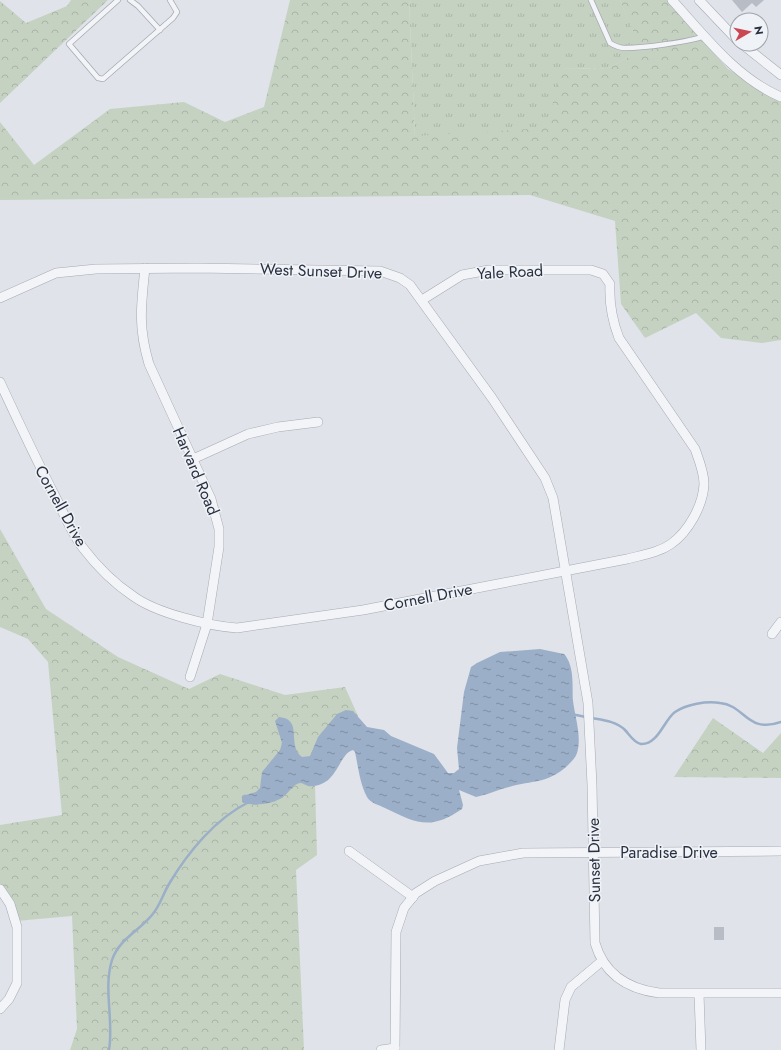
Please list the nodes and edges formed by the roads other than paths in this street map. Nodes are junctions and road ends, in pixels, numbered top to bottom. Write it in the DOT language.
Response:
graph roads {
  1 [pos="118,0"];
  2 [pos="130,0"];
  3 [pos="170,0"];
  4 [pos="591,0"];
  5 [pos="672,0"];
  6 [pos="699,0"];
  7 [pos="160,30"];
  8 [pos="729,32"];
  9 [pos="705,36"];
  10 [pos="752,52"];
  11 [pos="781,75"];
  12 [pos="781,97"];
  13 [pos="145,268"];
  14 [pos="603,274"];
  15 [pos="0,298"];
  16 [pos="422,300"];
  17 [pos="0,382"];
  18 [pos="318,422"];
  19 [pos="193,459"];
  20 [pos="566,570"];
  21 [pos="781,622"];
  22 [pos="207,624"];
  23 [pos="772,634"];
  24 [pos="190,677"];
  25 [pos="349,851"];
  26 [pos="781,851"];
  27 [pos="593,852"];
  28 [pos="0,889"];
  29 [pos="413,897"];
  30 [pos="602,961"];
  31 [pos="781,993"];
  32 [pos="699,994"];
  33 [pos="0,1009"];
  34 [pos="395,1049"];
  35 [pos="381,1050"];
  36 [pos="559,1050"];
  37 [pos="701,1050"];
  1 -- 7 [label="lane"];
  2 -- 7 [label="lane"];
  3 -- 7 [label="lane"];
  4 -- 9 [label="lane"];
  5 -- 9 [label="street"];
  6 -- 8 [label="street"];
  9 -- 12 [label="street"];
  10 -- 11 [label="street"];
  13 -- 15 [label="street, West Sunset Drive"];
  13 -- 16 [label="street, West Sunset Drive"];
  13 -- 19 [label="street, Harvard Road"];
  14 -- 16 [label="street, Yale Road"];
  14 -- 20 [label="street, Cornell Drive"];
  16 -- 20 [label="street, West Sunset Drive"];
  17 -- 22 [label="street, Cornell Drive"];
  18 -- 19 [label="street"];
  19 -- 22 [label="street, Harvard Road"];
  20 -- 22 [label="street, Cornell Drive"];
  20 -- 27 [label="street, Sunset Drive"];
  21 -- 23 [label="street"];
  22 -- 24 [label="street, Harvard Road"];
  25 -- 29 [label="street"];
  26 -- 27 [label="street, Paradise Drive"];
  27 -- 29 [label="street, Paradise Drive"];
  27 -- 30 [label="street, Sunset Drive"];
  28 -- 33 [label="street"];
  29 -- 34 [label="street, Paradise Drive"];
  30 -- 32 [label="street, Sunset Drive"];
  30 -- 36 [label="street"];
  31 -- 32 [label="street, Sunset Drive"];
  32 -- 37 [label="street"];
  34 -- 35 [label="street"];
}
